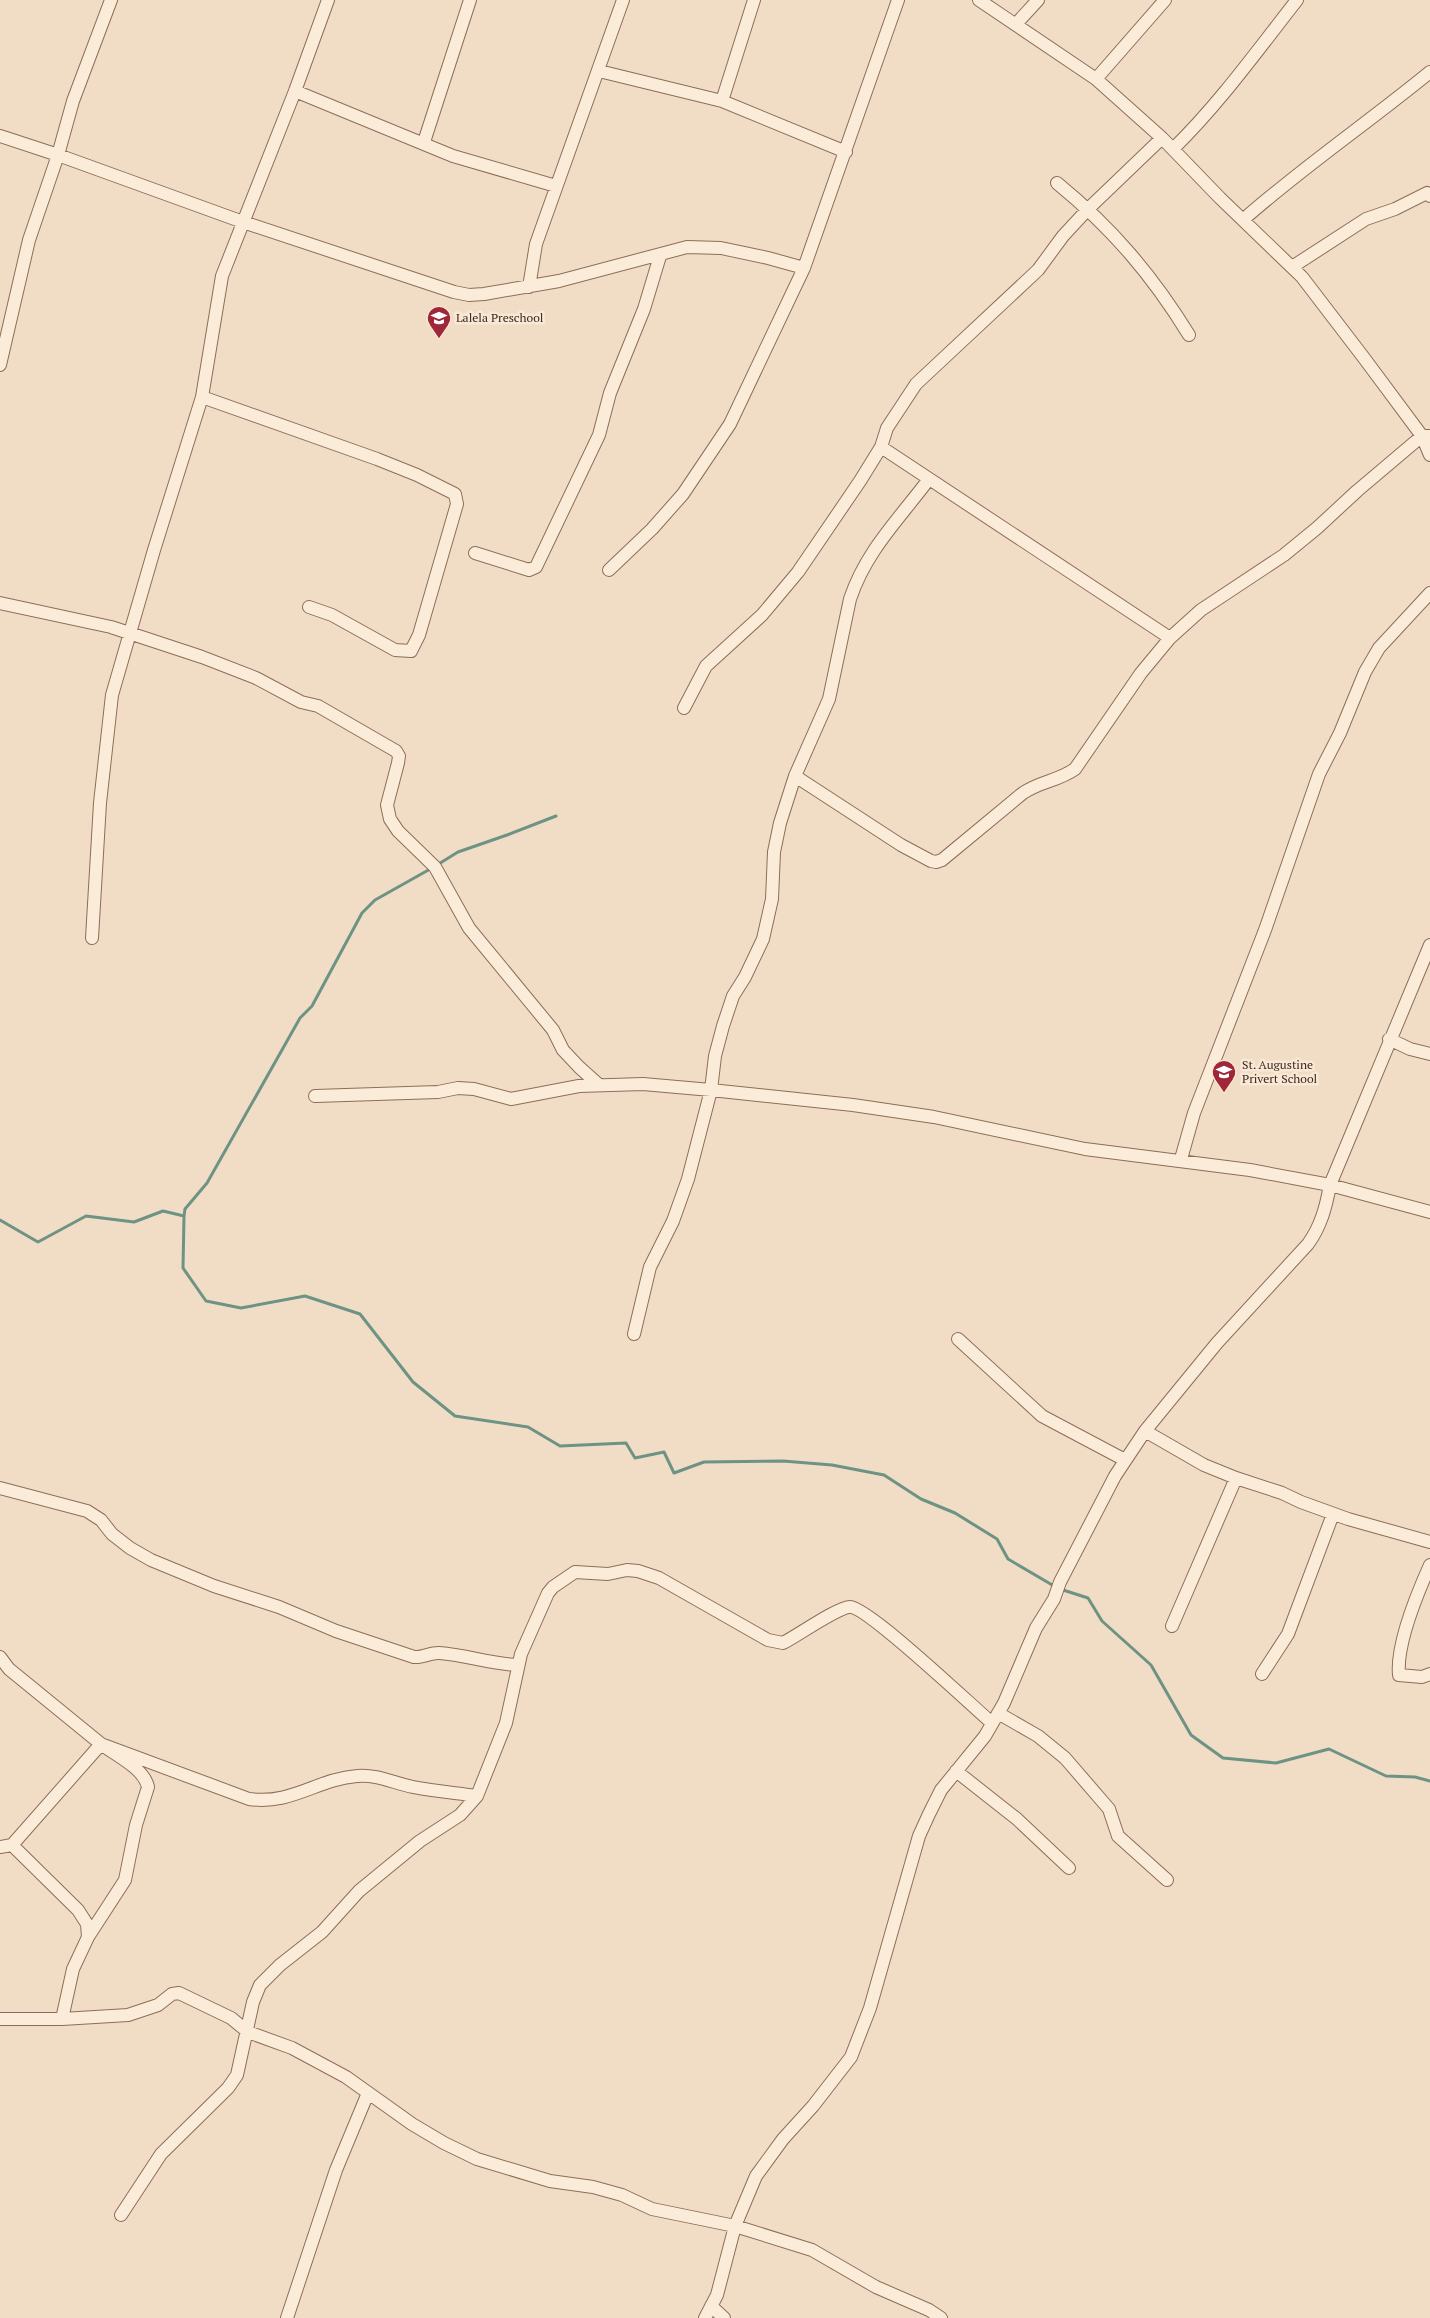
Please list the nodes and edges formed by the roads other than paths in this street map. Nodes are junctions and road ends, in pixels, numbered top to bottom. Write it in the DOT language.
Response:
graph roads {
  1 [pos="111,0"];
  2 [pos="328,0"];
  3 [pos="470,0"];
  4 [pos="624,0"];
  5 [pos="754,0"];
  6 [pos="898,0"];
  7 [pos="978,0"];
  8 [pos="1038,0"];
  9 [pos="1165,0"];
  10 [pos="1297,0"];
  11 [pos="1016,24"];
  12 [pos="599,71"];
  13 [pos="1430,72"];
  14 [pos="1096,78"];
  15 [pos="295,91"];
  16 [pos="722,101"];
  17 [pos="0,136"];
  18 [pos="1162,138"];
  19 [pos="424,142"];
  20 [pos="1173,149"];
  21 [pos="846,152"];
  22 [pos="58,155"];
  23 [pos="1057,183"];
  24 [pos="556,186"];
  25 [pos="1429,193"];
  26 [pos="1088,209"];
  27 [pos="1244,219"];
  28 [pos="243,222"];
  29 [pos="660,256"];
  30 [pos="1292,267"];
  31 [pos="804,268"];
  32 [pos="529,287"];
  33 [pos="1189,335"];
  34 [pos="0,365"];
  35 [pos="202,397"];
  36 [pos="1426,436"];
  37 [pos="881,447"];
  38 [pos="1430,456"];
  39 [pos="929,479"];
  40 [pos="475,553"];
  41 [pos="609,570"];
  42 [pos="1430,593"];
  43 [pos="0,603"];
  44 [pos="309,607"];
  45 [pos="131,633"];
  46 [pos="1170,638"];
  47 [pos="684,708"];
  48 [pos="795,776"];
  49 [pos="92,938"];
  50 [pos="1430,945"];
  51 [pos="1390,1039"];
  52 [pos="1430,1054"];
  53 [pos="599,1085"];
  54 [pos="710,1090"];
  55 [pos="315,1096"];
  56 [pos="1181,1160"];
  57 [pos="1330,1185"];
  58 [pos="1430,1212"];
  59 [pos="634,1334"];
  60 [pos="958,1339"];
  61 [pos="1144,1431"];
  62 [pos="1126,1460"];
  63 [pos="1236,1478"];
  64 [pos="0,1488"];
  65 [pos="1333,1514"];
  66 [pos="1430,1542"];
  67 [pos="1430,1565"];
  68 [pos="1172,1626"];
  69 [pos="0,1657"];
  70 [pos="518,1665"];
  71 [pos="1262,1674"];
  72 [pos="1430,1674"];
  73 [pos="995,1718"];
  74 [pos="101,1744"];
  75 [pos="956,1771"];
  76 [pos="477,1796"];
  77 [pos="6,1846"];
  78 [pos="1069,1868"];
  79 [pos="1167,1880"];
  80 [pos="88,1937"];
  81 [pos="0,2019"];
  82 [pos="62,2019"];
  83 [pos="248,2032"];
  84 [pos="368,2093"];
  85 [pos="121,2215"];
  86 [pos="735,2226"];
  87 [pos="711,2306"];
  88 [pos="287,2318"];
  89 [pos="704,2318"];
  90 [pos="724,2318"];
  91 [pos="941,2318"];
  1 -- 22 [label="street"];
  2 -- 15 [label="street"];
  3 -- 19 [label="street"];
  4 -- 12 [label="street"];
  5 -- 16 [label="street"];
  6 -- 21 [label="street"];
  7 -- 11 [label="street"];
  8 -- 11 [label="street"];
  9 -- 14 [label="street"];
  10 -- 20 [label="street"];
  11 -- 14 [label="street"];
  12 -- 16 [label="street"];
  12 -- 24 [label="street"];
  13 -- 27 [label="street"];
  14 -- 18 [label="street"];
  15 -- 19 [label="street"];
  15 -- 28 [label="street"];
  16 -- 21 [label="street"];
  17 -- 22 [label="street"];
  18 -- 20 [label="street"];
  18 -- 26 [label="street"];
  19 -- 24 [label="street"];
  20 -- 27 [label="street"];
  21 -- 31 [label="street"];
  22 -- 28 [label="street"];
  22 -- 34 [label="street"];
  23 -- 26 [label="street"];
  24 -- 32 [label="street"];
  25 -- 30 [label="street"];
  26 -- 33 [label="street"];
  26 -- 37 [label="street"];
  27 -- 30 [label="street"];
  28 -- 32 [label="street"];
  28 -- 35 [label="street"];
  29 -- 31 [label="street"];
  29 -- 32 [label="street"];
  29 -- 40 [label="street"];
  30 -- 36 [label="street"];
  31 -- 41 [label="street"];
  35 -- 44 [label="street"];
  35 -- 45 [label="street"];
  36 -- 38 [label="street"];
  36 -- 46 [label="street"];
  37 -- 39 [label="street"];
  37 -- 47 [label="street"];
  39 -- 46 [label="street"];
  39 -- 48 [label="street"];
  42 -- 56 [label="street"];
  43 -- 45 [label="street"];
  45 -- 49 [label="street"];
  45 -- 53 [label="street"];
  46 -- 48 [label="street"];
  48 -- 54 [label="street"];
  50 -- 51 [label="street"];
  51 -- 52 [label="street"];
  51 -- 57 [label="street"];
  53 -- 54 [label="street"];
  53 -- 55 [label="street"];
  54 -- 56 [label="street"];
  54 -- 59 [label="street"];
  56 -- 57 [label="street"];
  57 -- 58 [label="street"];
  57 -- 61 [label="street"];
  60 -- 62 [label="street"];
  61 -- 62 [label="street"];
  61 -- 63 [label="street"];
  62 -- 73 [label="street"];
  63 -- 65 [label="street"];
  63 -- 68 [label="street"];
  64 -- 70 [label="street"];
  65 -- 66 [label="street"];
  65 -- 71 [label="street"];
  67 -- 72 [label="street"];
  69 -- 74 [label="street"];
  70 -- 73 [label="street"];
  70 -- 76 [label="street"];
  73 -- 75 [label="street"];
  73 -- 79 [label="street"];
  74 -- 76 [label="street"];
  74 -- 77 [label="street"];
  74 -- 80 [label="street"];
  75 -- 78 [label="street"];
  75 -- 86 [label="street"];
  76 -- 83 [label="street"];
  77 -- 80 [label="street"];
  80 -- 82 [label="street"];
  81 -- 82 [label="street"];
  82 -- 83 [label="street"];
  83 -- 84 [label="street"];
  83 -- 85 [label="street"];
  84 -- 86 [label="street"];
  84 -- 88 [label="street"];
  86 -- 87 [label="street"];
  86 -- 91 [label="street"];
  87 -- 89 [label="street"];
  87 -- 90 [label="street"];
}
